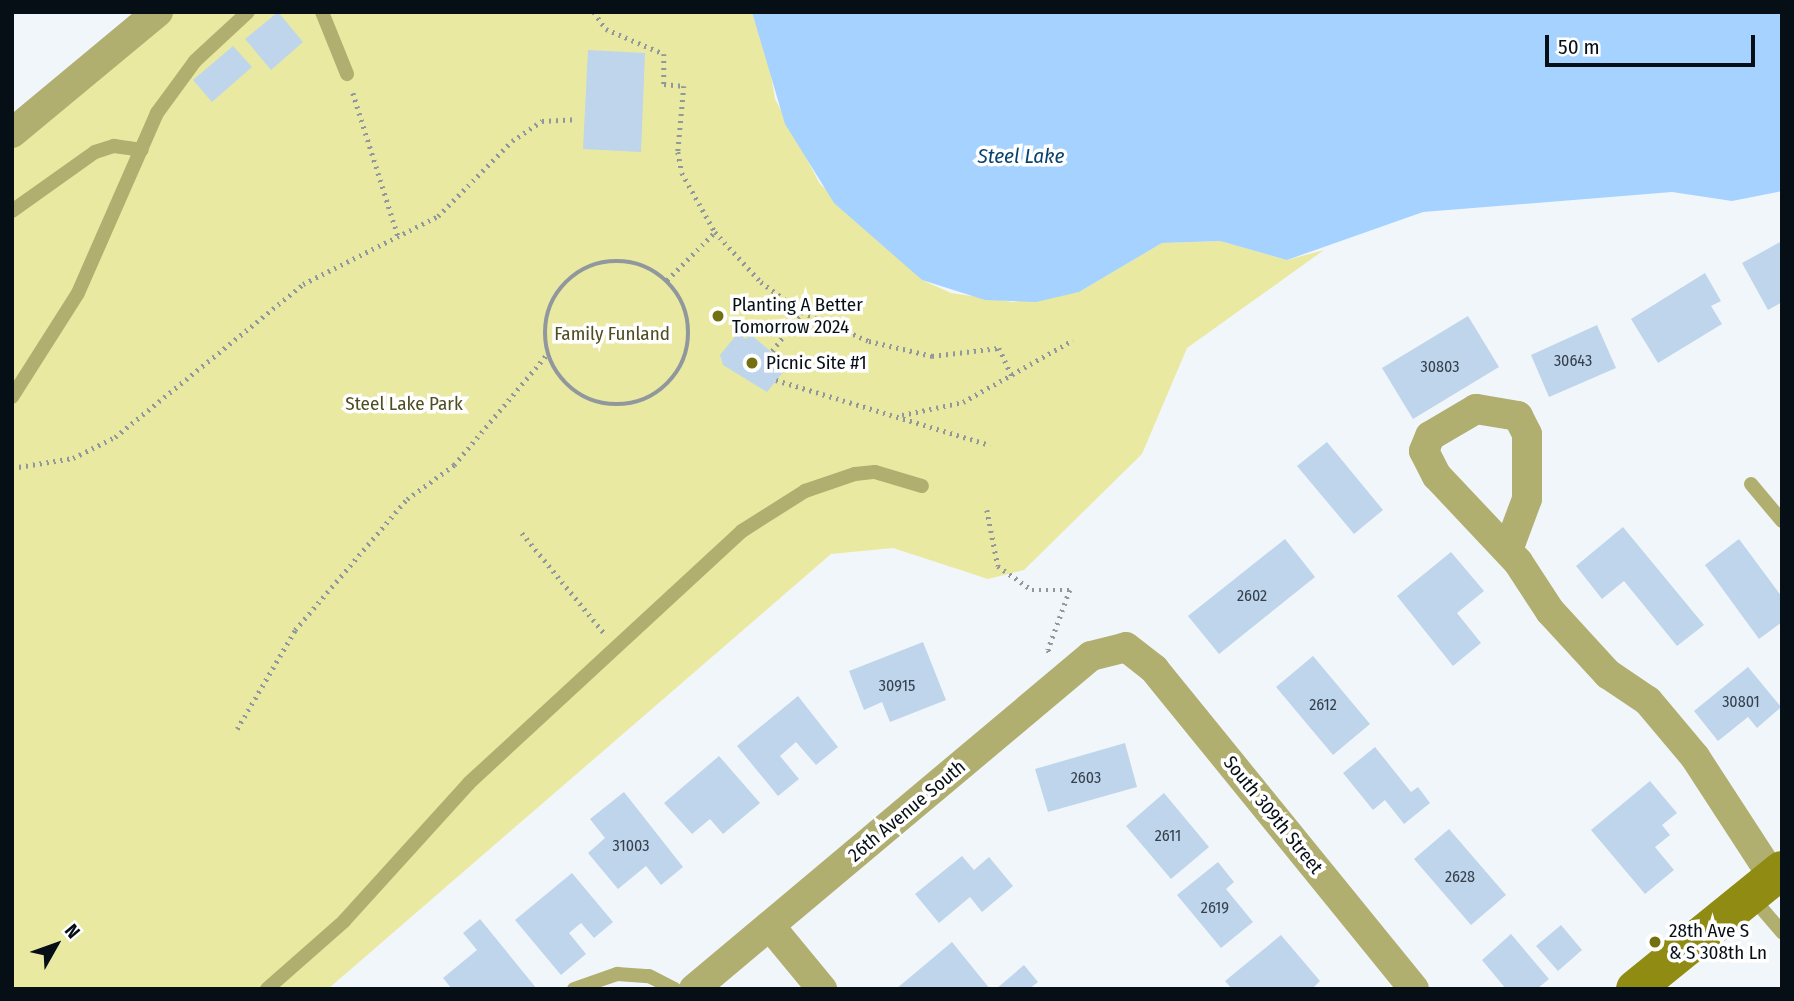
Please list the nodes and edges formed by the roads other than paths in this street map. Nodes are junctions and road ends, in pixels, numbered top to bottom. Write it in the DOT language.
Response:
graph roads {
  1 [pos="158,12"];
  2 [pos="248,12"];
  3 [pos="322,12"];
  4 [pos="347,74"];
  5 [pos="12,133"];
  6 [pos="142,150"];
  7 [pos="12,211"];
  8 [pos="12,397"];
  9 [pos="1751,484"];
  10 [pos="922,486"];
  11 [pos="1782,521"];
  12 [pos="1508,551"];
  13 [pos="1126,647"];
  14 [pos="1768,880"];
  15 [pos="770,926"];
  16 [pos="1782,932"];
  17 [pos="267,989"];
  18 [pos="574,989"];
  19 [pos="675,989"];
  20 [pos="694,989"];
  21 [pos="822,989"];
  22 [pos="1414,989"];
  23 [pos="1635,989"];
  1 -- 5 [label="street"];
  2 -- 6 [label="lane"];
  3 -- 4 [label="lane"];
  6 -- 7 [label="lane"];
  6 -- 8 [label="lane"];
  9 -- 11 [label="lane"];
  10 -- 17 [label="lane"];
  12 -- 12 [label="street"];
  12 -- 14 [label="street"];
  13 -- 15 [label="street, 26th Avenue South"];
  13 -- 22 [label="street, South 309th Street"];
  14 -- 16 [label="lane"];
  14 -- 23 [label="street"];
  15 -- 20 [label="street, 26th Avenue South"];
  15 -- 21 [label="street"];
  18 -- 19 [label="lane"];
}
